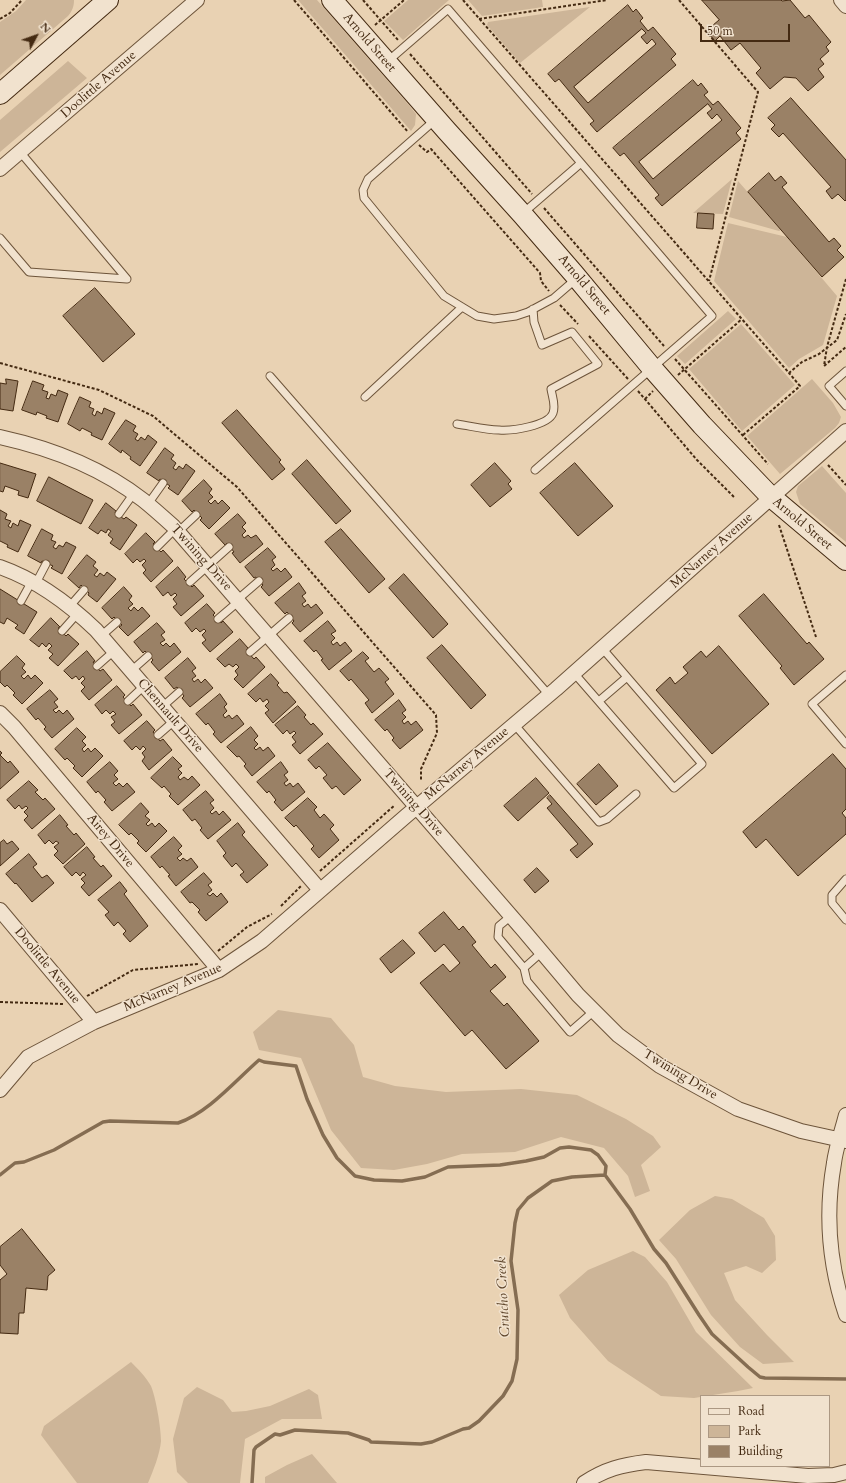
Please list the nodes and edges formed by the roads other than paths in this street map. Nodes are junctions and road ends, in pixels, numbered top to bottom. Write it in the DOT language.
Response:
graph roads {
  1 [pos="108,0"];
  2 [pos="197,0"];
  3 [pos="332,0"];
  4 [pos="841,0"];
  5 [pos="87,6"];
  6 [pos="846,6"];
  7 [pos="386,63"];
  8 [pos="0,94"];
  9 [pos="436,119"];
  10 [pos="21,153"];
  11 [pos="580,163"];
  12 [pos="0,169"];
  13 [pos="522,214"];
  14 [pos="0,238"];
  15 [pos="578,277"];
  16 [pos="462,307"];
  17 [pos="533,310"];
  18 [pos="652,368"];
  19 [pos="846,371"];
  20 [pos="270,376"];
  21 [pos="365,398"];
  22 [pos="846,406"];
  23 [pos="456,424"];
  24 [pos="846,430"];
  25 [pos="0,437"];
  26 [pos="535,470"];
  27 [pos="163,483"];
  28 [pos="134,493"];
  29 [pos="772,497"];
  30 [pos="148,504"];
  31 [pos="119,514"];
  32 [pos="196,515"];
  33 [pos="177,530"];
  34 [pos="157,547"];
  35 [pos="229,547"];
  36 [pos="846,560"];
  37 [pos="46,564"];
  38 [pos="208,566"];
  39 [pos="0,567"];
  40 [pos="259,581"];
  41 [pos="34,582"];
  42 [pos="190,582"];
  43 [pos="84,590"];
  44 [pos="238,600"];
  45 [pos="21,601"];
  46 [pos="74,610"];
  47 [pos="290,618"];
  48 [pos="218,619"];
  49 [pos="116,622"];
  50 [pos="62,631"];
  51 [pos="101,636"];
  52 [pos="268,636"];
  53 [pos="602,648"];
  54 [pos="114,651"];
  55 [pos="250,652"];
  56 [pos="148,656"];
  57 [pos="98,666"];
  58 [pos="131,670"];
  59 [pos="574,673"];
  60 [pos="846,675"];
  61 [pos="627,677"];
  62 [pos="144,686"];
  63 [pos="179,692"];
  64 [pos="549,695"];
  65 [pos="128,701"];
  66 [pos="599,701"];
  67 [pos="162,707"];
  68 [pos="0,713"];
  69 [pos="174,721"];
  70 [pos="514,724"];
  71 [pos="158,736"];
  72 [pos="846,744"];
  73 [pos="636,794"];
  74 [pos="416,807"];
  75 [pos="846,879"];
  76 [pos="320,890"];
  77 [pos="0,910"];
  78 [pos="511,916"];
  79 [pos="846,920"];
  80 [pos="542,952"];
  81 [pos="524,968"];
  82 [pos="219,970"];
  83 [pos="594,1011"];
  84 [pos="94,1022"];
  85 [pos="0,1090"];
  86 [pos="846,1115"];
  87 [pos="843,1140"];
  88 [pos="846,1315"];
  89 [pos="700,1467"];
  90 [pos="704,1467"];
  91 [pos="846,1472"];
  92 [pos="584,1483"];
  1 -- 5 [label="main road"];
  2 -- 10 [label="street, Doolittle Avenue"];
  3 -- 7 [label="main road, Arnold Street"];
  4 -- 6 [label="street"];
  5 -- 8 [label="main road"];
  7 -- 9 [label="main road, Arnold Street"];
  7 -- 11 [label="lane"];
  9 -- 13 [label="main road, Arnold Street"];
  9 -- 16 [label="lane"];
  10 -- 12 [label="street, Doolittle Avenue"];
  10 -- 14 [label="lane"];
  11 -- 13 [label="lane"];
  11 -- 18 [label="lane"];
  13 -- 15 [label="main road, Arnold Street"];
  15 -- 17 [label="lane"];
  15 -- 18 [label="main road, Arnold Street"];
  16 -- 17 [label="lane"];
  16 -- 21 [label="lane"];
  17 -- 23 [label="lane"];
  18 -- 26 [label="lane"];
  18 -- 29 [label="main road, Arnold Street"];
  19 -- 22 [label="lane"];
  20 -- 64 [label="lane"];
  24 -- 29 [label="street, McNarney Avenue"];
  25 -- 28 [label="street, Twining Drive"];
  27 -- 30 [label="lane"];
  28 -- 30 [label="street, Twining Drive"];
  28 -- 31 [label="lane"];
  29 -- 36 [label="main road, Arnold Street"];
  29 -- 53 [label="street, McNarney Avenue"];
  30 -- 33 [label="street, Twining Drive"];
  32 -- 33 [label="lane"];
  33 -- 34 [label="lane"];
  33 -- 38 [label="street, Twining Drive"];
  35 -- 38 [label="lane"];
  37 -- 41 [label="lane"];
  38 -- 42 [label="lane"];
  38 -- 44 [label="street, Twining Drive"];
  39 -- 41 [label="street, Chennault Drive"];
  40 -- 44 [label="lane"];
  41 -- 45 [label="lane"];
  41 -- 46 [label="street, Chennault Drive"];
  43 -- 46 [label="lane"];
  44 -- 48 [label="lane"];
  44 -- 52 [label="street, Twining Drive"];
  46 -- 50 [label="lane"];
  46 -- 51 [label="street, Chennault Drive"];
  47 -- 52 [label="lane"];
  49 -- 51 [label="lane"];
  51 -- 54 [label="street, Chennault Drive"];
  52 -- 55 [label="lane"];
  52 -- 74 [label="street, Twining Drive"];
  53 -- 59 [label="street, McNarney Avenue"];
  53 -- 61 [label="lane"];
  54 -- 57 [label="lane"];
  54 -- 58 [label="street, Chennault Drive"];
  56 -- 58 [label="lane"];
  58 -- 62 [label="street, Chennault Drive"];
  59 -- 64 [label="street, McNarney Avenue"];
  59 -- 66 [label="lane"];
  60 -- 72 [label="lane"];
  61 -- 66 [label="lane"];
  61 -- 66 [label="lane"];
  62 -- 65 [label="lane"];
  62 -- 67 [label="street, Chennault Drive"];
  63 -- 67 [label="lane"];
  64 -- 70 [label="street, McNarney Avenue"];
  67 -- 69 [label="street, Chennault Drive"];
  68 -- 82 [label="street, Airey Drive"];
  69 -- 71 [label="lane"];
  69 -- 76 [label="street, Chennault Drive"];
  70 -- 73 [label="lane"];
  70 -- 74 [label="street, McNarney Avenue"];
  74 -- 76 [label="street, McNarney Avenue"];
  74 -- 78 [label="street, Twining Drive"];
  75 -- 79 [label="lane"];
  76 -- 82 [label="street, McNarney Avenue"];
  77 -- 84 [label="street, Doolittle Avenue"];
  78 -- 80 [label="street, Twining Drive"];
  78 -- 81 [label="lane"];
  80 -- 81 [label="lane"];
  80 -- 83 [label="street, Twining Drive"];
  81 -- 83 [label="lane"];
  82 -- 84 [label="street, McNarney Avenue"];
  83 -- 87 [label="street, Twining Drive"];
  84 -- 85 [label="street, McNarney Avenue"];
  86 -- 87 [label="street"];
  87 -- 88 [label="street"];
  89 -- 92 [label="street"];
  90 -- 91 [label="street"];
}
